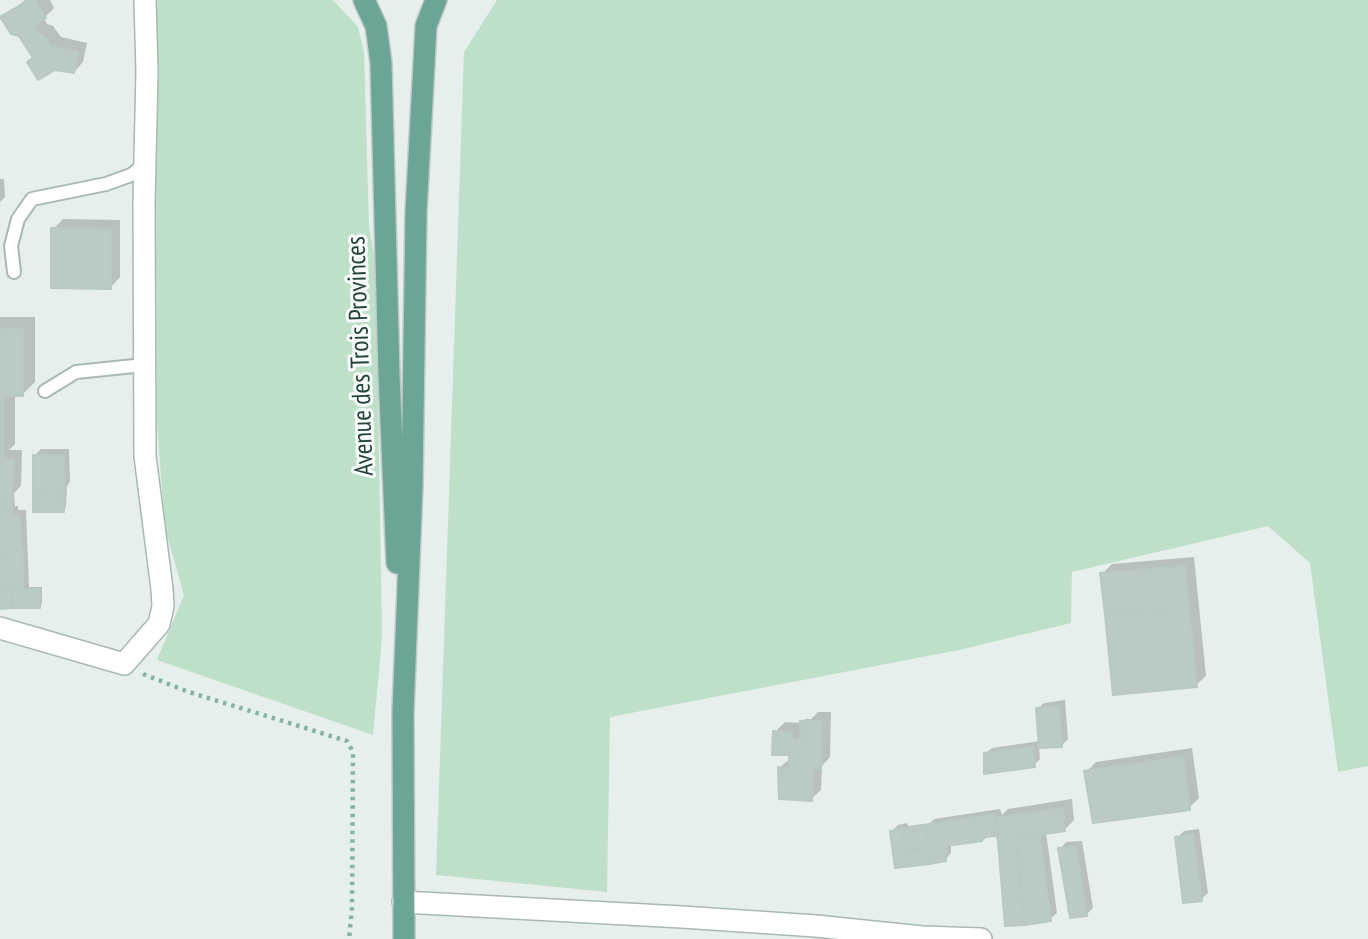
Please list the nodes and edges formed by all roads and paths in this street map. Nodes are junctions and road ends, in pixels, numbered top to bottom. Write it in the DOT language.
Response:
graph roads {
  1 [pos="145,0"];
  2 [pos="364,0"];
  3 [pos="436,0"];
  4 [pos="145,164"];
  5 [pos="14,272"];
  6 [pos="144,365"];
  7 [pos="45,391"];
  8 [pos="0,628"];
  9 [pos="124,664"];
  10 [pos="403,712"];
  11 [pos="403,902"];
  12 [pos="349,939"];
  13 [pos="404,939"];
  14 [pos="981,939"];
  1 -- 4 [label="street"];
  2 -- 10 [label="main road, Avenue des Trois Provinces"];
  3 -- 10 [label="main road, Avenue des Trois Provinces"];
  4 -- 5 [label="lane"];
  4 -- 6 [label="street"];
  6 -- 7 [label="lane"];
  6 -- 9 [label="street"];
  8 -- 9 [label="street"];
  9 -- 12 [label="path"];
  10 -- 11 [label="main road, Avenue des Trois Provinces"];
  11 -- 13 [label="main road, Avenue des Trois Provinces"];
  11 -- 14 [label="street"];
}
